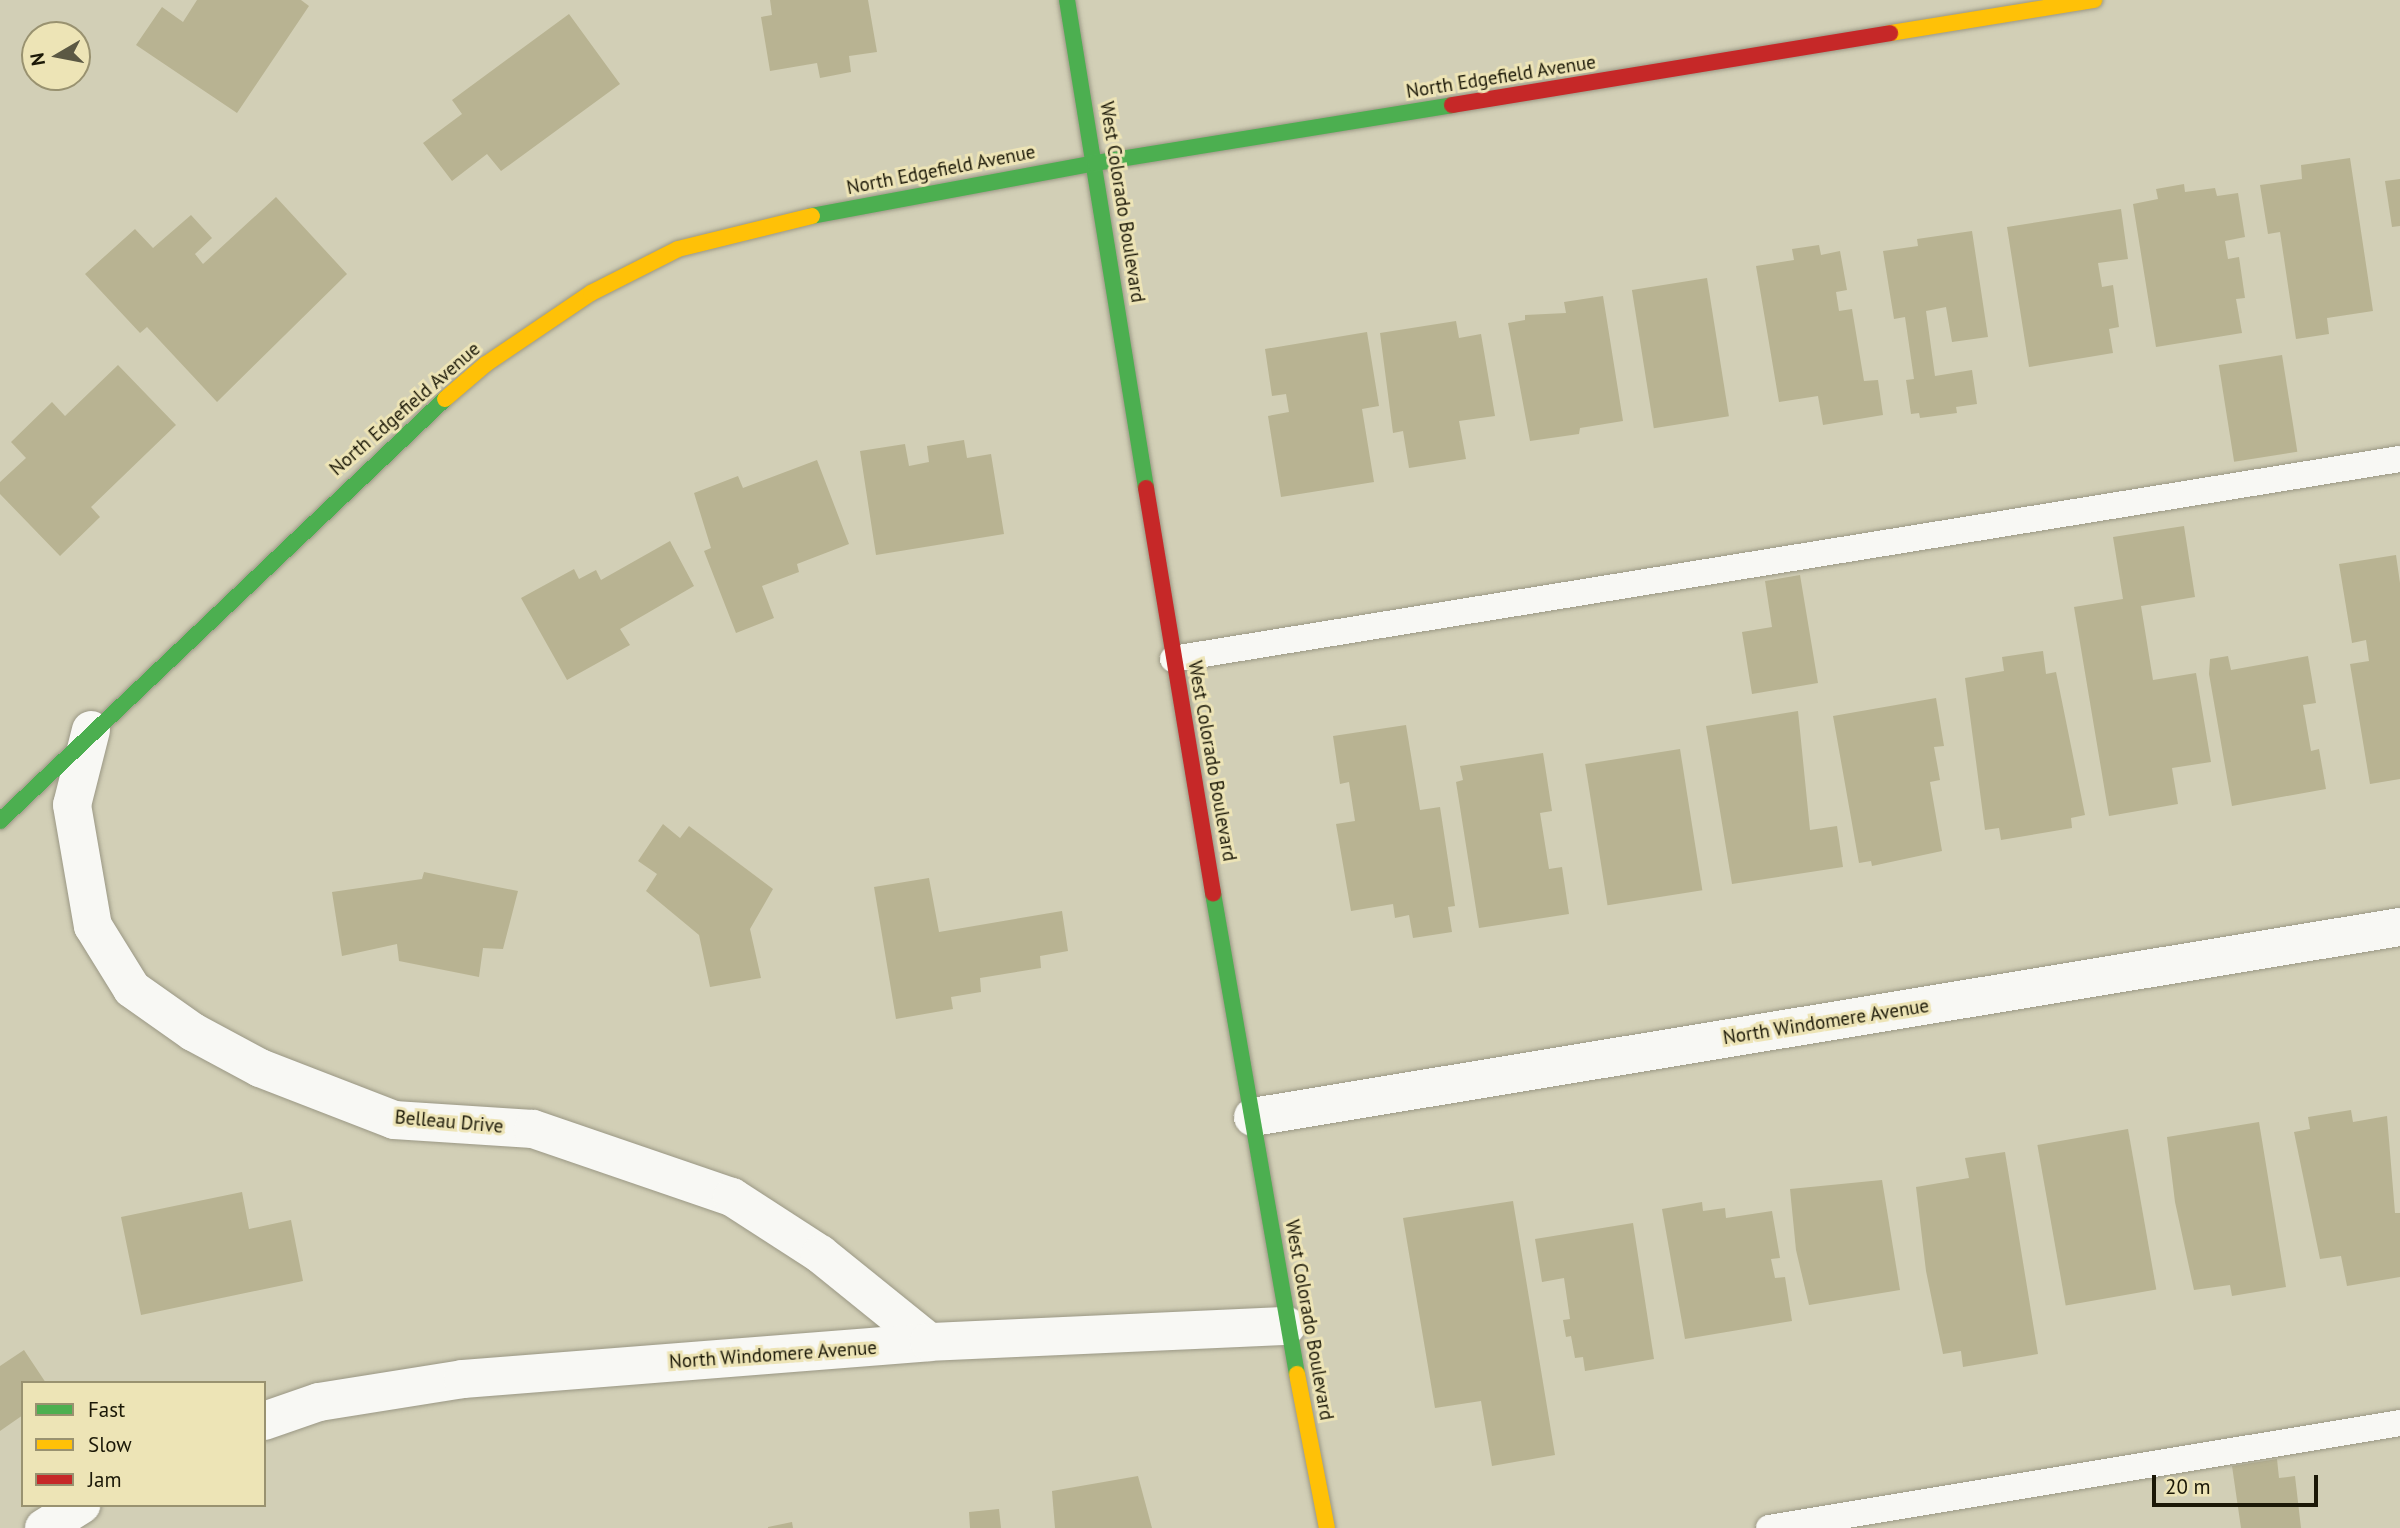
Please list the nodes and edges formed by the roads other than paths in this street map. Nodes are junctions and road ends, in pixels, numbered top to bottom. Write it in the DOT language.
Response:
graph roads {
  1 [pos="1067,0"];
  2 [pos="2094,0"];
  3 [pos="1095,163"];
  4 [pos="2400,459"];
  5 [pos="1173,659"];
  6 [pos="91,730"];
  7 [pos="0,821"];
  8 [pos="2400,927"];
  9 [pos="1252,1117"];
  10 [pos="1287,1326"];
  11 [pos="929,1342"];
  12 [pos="266,1420"];
  13 [pos="2400,1423"];
  14 [pos="78,1507"];
  15 [pos="44,1528"];
  16 [pos="1327,1528"];
  17 [pos="1769,1528"];
  1 -- 3 [label="street, West Colorado Boulevard"];
  2 -- 3 [label="street, North Edgefield Avenue"];
  3 -- 5 [label="street, West Colorado Boulevard"];
  3 -- 6 [label="street, North Edgefield Avenue"];
  4 -- 5 [label="lane"];
  5 -- 9 [label="street, West Colorado Boulevard"];
  6 -- 7 [label="street, North Edgefield Avenue"];
  6 -- 11 [label="street, Belleau Drive"];
  8 -- 9 [label="street, North Windomere Avenue"];
  9 -- 10 [label="street, West Colorado Boulevard"];
  10 -- 11 [label="street, North Windomere Avenue"];
  10 -- 16 [label="street, West Colorado Boulevard"];
  11 -- 12 [label="street, North Windomere Avenue"];
  13 -- 17 [label="lane"];
  14 -- 15 [label="street"];
}
